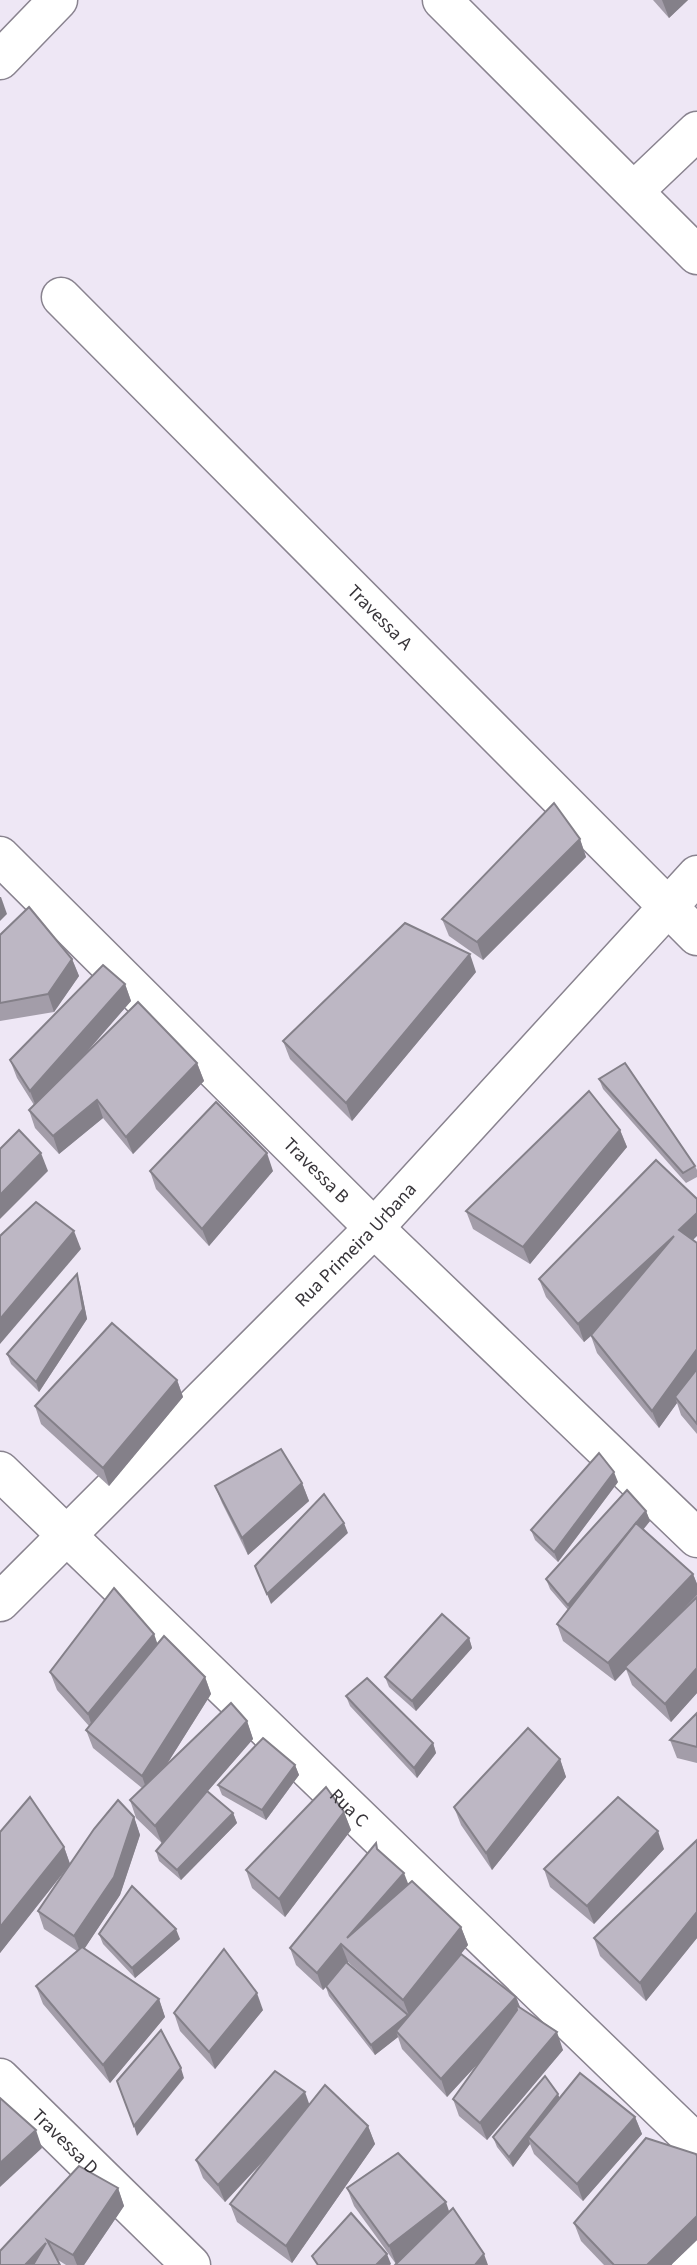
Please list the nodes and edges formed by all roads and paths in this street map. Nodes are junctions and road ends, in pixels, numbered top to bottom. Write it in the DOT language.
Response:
graph roads {
  1 [pos="58,0"];
  2 [pos="442,0"];
  3 [pos="0,60"];
  4 [pos="697,131"];
  5 [pos="634,191"];
  6 [pos="697,255"];
  7 [pos="61,297"];
  8 [pos="0,856"];
  9 [pos="697,874"];
  10 [pos="667,906"];
  11 [pos="697,936"];
  12 [pos="374,1228"];
  13 [pos="0,1471"];
  14 [pos="66,1535"];
  15 [pos="697,1538"];
  16 [pos="0,1602"];
  17 [pos="0,2078"];
  18 [pos="697,2144"];
  19 [pos="697,2259"];
  20 [pos="191,2265"];
  21 [pos="691,2265"];
  1 -- 3 [label="street"];
  2 -- 5 [label="street"];
  4 -- 5 [label="street"];
  5 -- 6 [label="street"];
  7 -- 10 [label="street, Travessa A"];
  8 -- 12 [label="street, Travessa B"];
  9 -- 10 [label="street, Rua Primeira Urbana"];
  10 -- 11 [label="street, Travessa A"];
  10 -- 12 [label="street, Rua Primeira Urbana"];
  12 -- 14 [label="street, Rua Primeira Urbana"];
  12 -- 15 [label="street, Travessa B"];
  13 -- 14 [label="street, Rua C"];
  14 -- 16 [label="street, Rua Primeira Urbana"];
  14 -- 18 [label="street, Rua C"];
  17 -- 20 [label="street, Travessa D"];
  19 -- 21 [label="street"];
}
